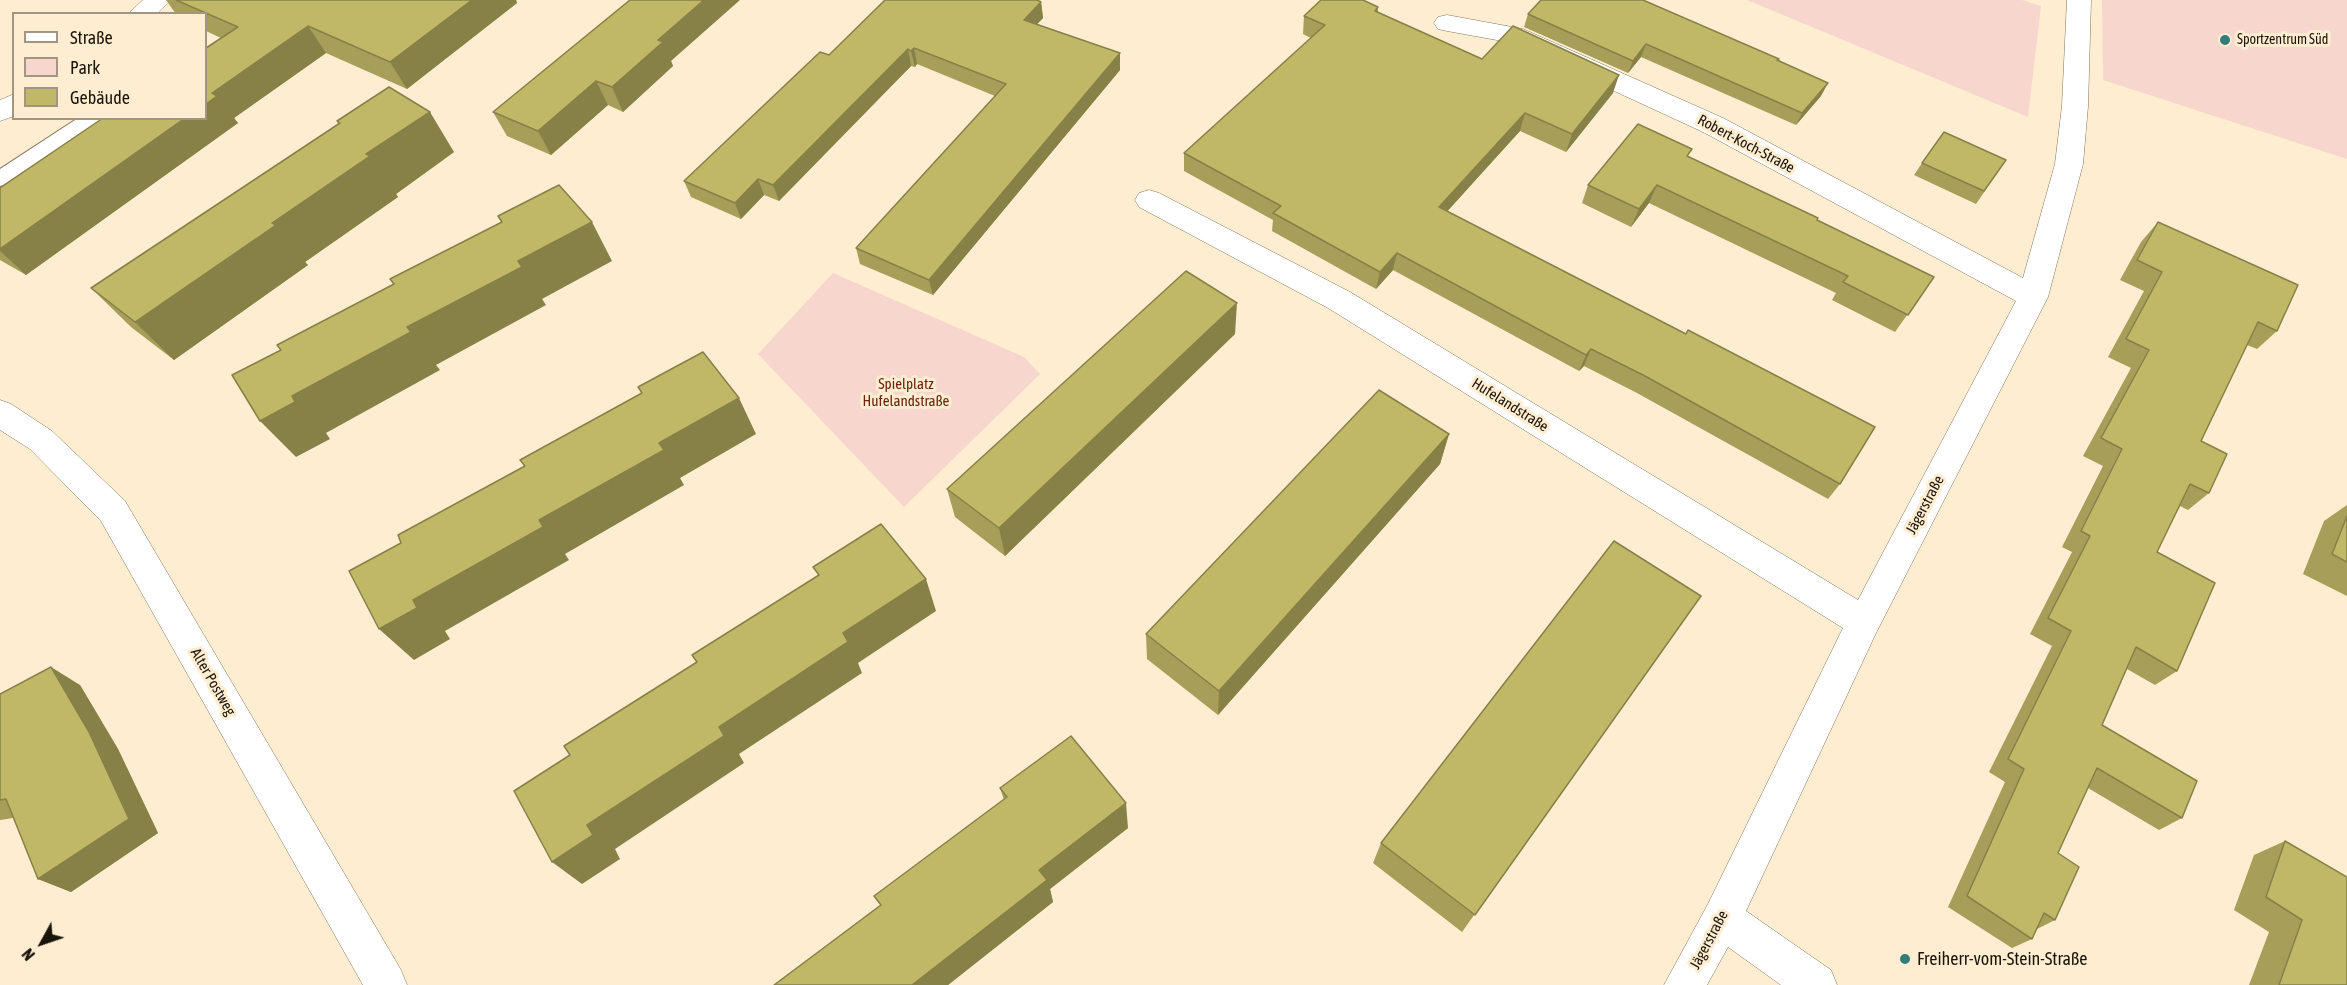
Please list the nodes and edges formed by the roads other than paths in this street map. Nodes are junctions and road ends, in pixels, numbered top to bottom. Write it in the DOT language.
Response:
graph roads {
  1 [pos="159,0"];
  2 [pos="2079,0"];
  3 [pos="143,12"];
  4 [pos="1447,23"];
  5 [pos="90,120"];
  6 [pos="5,170"];
  7 [pos="1149,200"];
  8 [pos="2033,297"];
  9 [pos="0,412"];
  10 [pos="1864,622"];
  11 [pos="1722,918"];
  12 [pos="386,985"];
  13 [pos="1685,985"];
  14 [pos="1816,985"];
  1 -- 3 [label="street"];
  2 -- 8 [label="street, Jägerstraße"];
  4 -- 8 [label="street, Robert-Koch-Straße"];
  5 -- 6 [label="lane"];
  7 -- 10 [label="street, Hufelandstraße"];
  8 -- 10 [label="street, Jägerstraße"];
  9 -- 12 [label="street, Alter Postweg"];
  10 -- 11 [label="street, Jägerstraße"];
  11 -- 13 [label="street, Jägerstraße"];
  11 -- 14 [label="street"];
}
